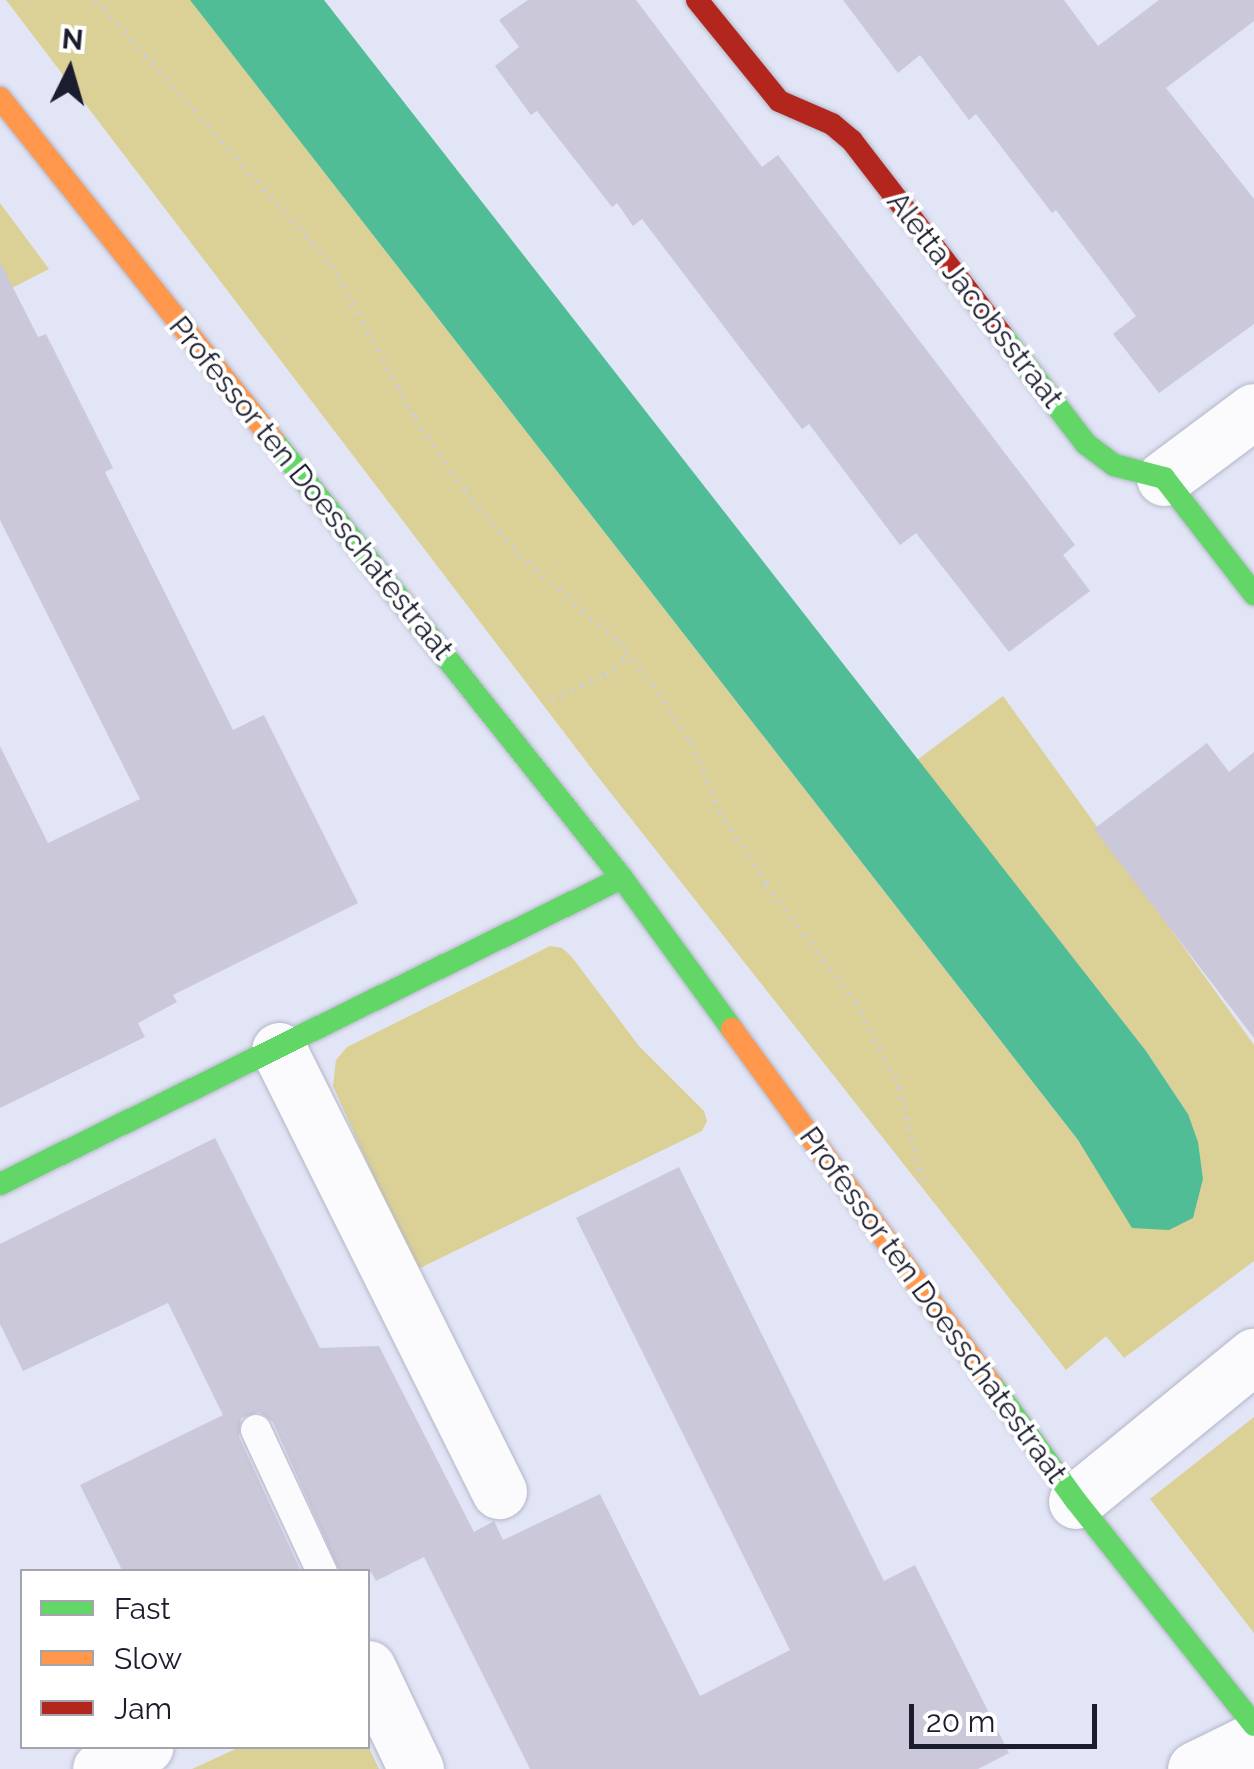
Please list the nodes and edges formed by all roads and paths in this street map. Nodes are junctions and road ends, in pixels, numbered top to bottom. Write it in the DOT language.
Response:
graph roads {
  1 [pos="96,0"];
  2 [pos="697,0"];
  3 [pos="0,98"];
  4 [pos="1254,411"];
  5 [pos="1164,478"];
  6 [pos="1254,594"];
  7 [pos="628,654"];
  8 [pos="495,718"];
  9 [pos="622,878"];
  10 [pos="279,1050"];
  11 [pos="0,1184"];
  12 [pos="923,1191"];
  13 [pos="1254,1356"];
  14 [pos="256,1430"];
  15 [pos="499,1491"];
  16 [pos="1076,1501"];
  17 [pos="321,1569"];
  18 [pos="370,1672"];
  19 [pos="1254,1725"];
  20 [pos="1254,1740"];
  21 [pos="140,1749"];
  22 [pos="100,1769"];
  23 [pos="416,1769"];
  24 [pos="1195,1769"];
  1 -- 7 [label="path"];
  2 -- 5 [label="street, Aletta Jacobsstraat"];
  3 -- 8 [label="street, Professor ten Doesschatestraat"];
  4 -- 5 [label="street"];
  5 -- 6 [label="street"];
  7 -- 8 [label="path"];
  7 -- 12 [label="path"];
  8 -- 9 [label="street, Professor ten Doesschatestraat"];
  9 -- 10 [label="street"];
  9 -- 16 [label="street, Professor ten Doesschatestraat"];
  10 -- 11 [label="street"];
  10 -- 15 [label="street"];
  13 -- 16 [label="street"];
  14 -- 17 [label="lane"];
  16 -- 19 [label="street, Professor ten Doesschatestraat"];
  18 -- 23 [label="street"];
  20 -- 24 [label="street"];
  21 -- 22 [label="street"];
}
